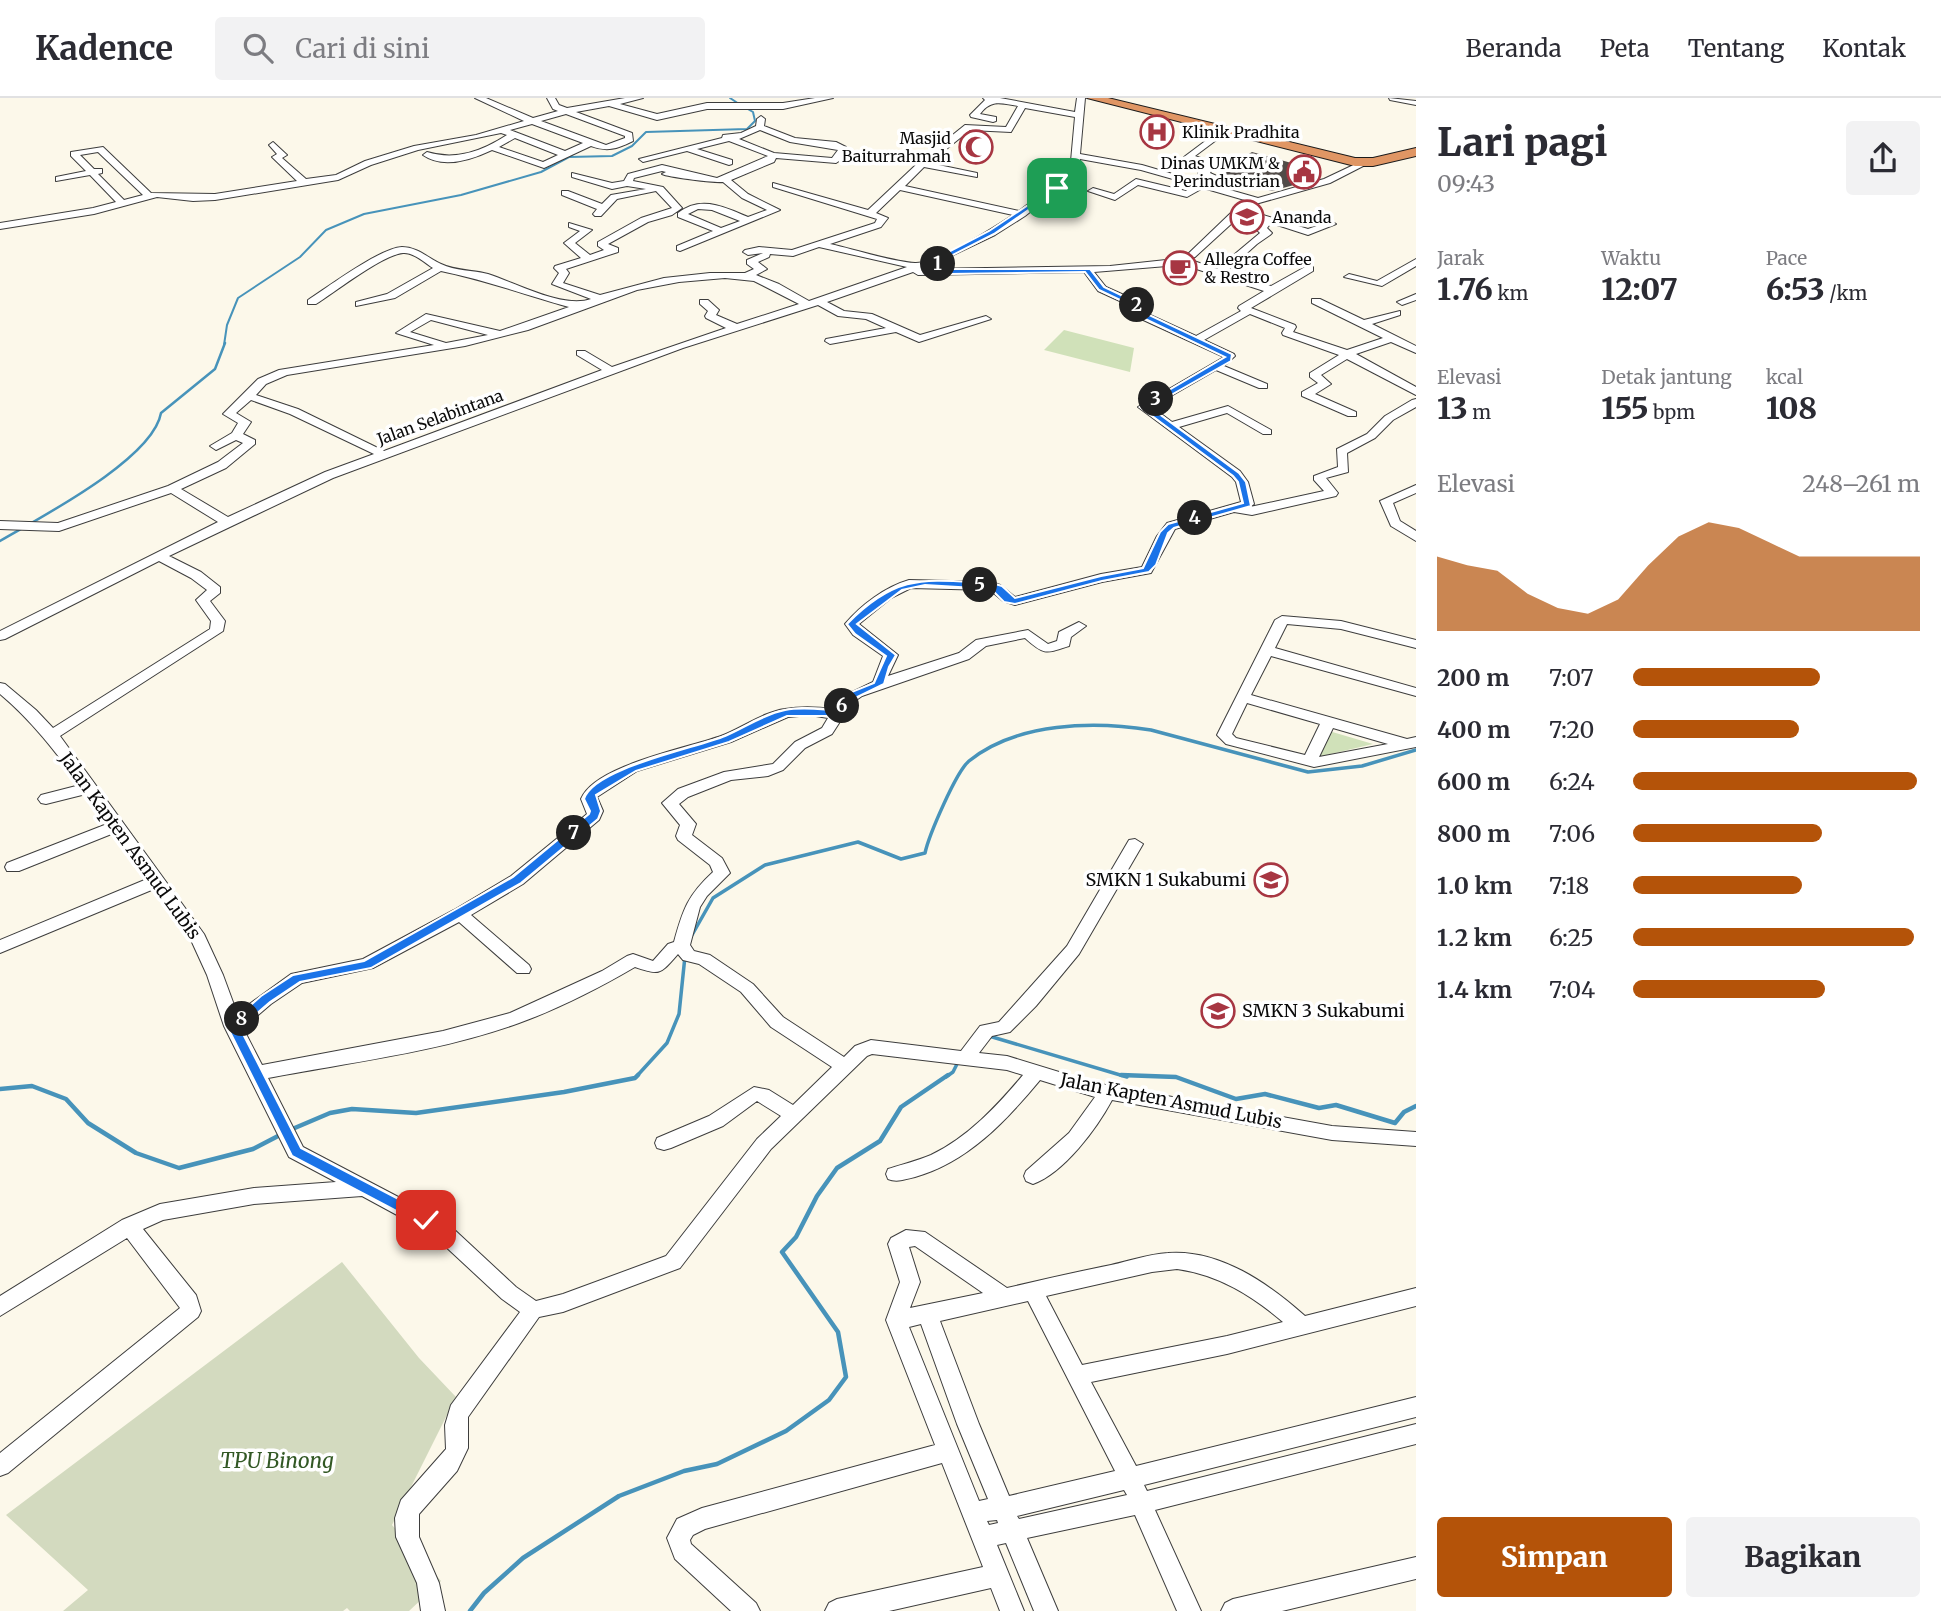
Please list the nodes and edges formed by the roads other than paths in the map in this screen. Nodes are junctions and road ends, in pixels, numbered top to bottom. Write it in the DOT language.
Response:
graph roads {
  1 [pos="479,98"];
  2 [pos="551,98"];
  3 [pos="639,98"];
  4 [pos="743,98"];
  5 [pos="829,98"];
  6 [pos="1393,98"];
  7 [pos="989,99"];
  8 [pos="1096,99"];
  9 [pos="1078,102"];
  10 [pos="607,103"];
  11 [pos="1416,103"];
  12 [pos="763,106"];
  13 [pos="1022,106"];
  14 [pos="564,110"];
  15 [pos="578,115"];
  16 [pos="530,121"];
  17 [pos="1015,124"];
  18 [pos="1207,126"];
  19 [pos="760,127"];
  20 [pos="501,130"];
  21 [pos="514,135"];
  22 [pos="742,139"];
  23 [pos="589,143"];
  24 [pos="273,145"];
  25 [pos="494,148"];
  26 [pos="689,149"];
  27 [pos="1416,152"];
  28 [pos="564,154"];
  29 [pos="427,155"];
  30 [pos="1077,156"];
  31 [pos="772,157"];
  32 [pos="643,159"];
  33 [pos="729,162"];
  34 [pos="1365,163"];
  35 [pos="922,164"];
  36 [pos="119,167"];
  37 [pos="674,171"];
  38 [pos="93,172"];
  39 [pos="974,175"];
  40 [pos="575,176"];
  41 [pos="1069,178"];
  42 [pos="59,179"];
  43 [pos="725,179"];
  44 [pos="654,180"];
  45 [pos="305,183"];
  46 [pos="627,183"];
  47 [pos="776,185"];
  48 [pos="1201,185"];
  49 [pos="899,187"];
  50 [pos="1114,188"];
  51 [pos="660,189"];
  52 [pos="1093,191"];
  53 [pos="565,193"];
  54 [pos="149,196"];
  55 [pos="1256,200"];
  56 [pos="122,203"];
  57 [pos="1239,210"];
  58 [pos="1022,214"];
  59 [pos="870,215"];
  60 [pos="1270,219"];
  61 [pos="748,221"];
  62 [pos="1331,224"];
  63 [pos="572,225"];
  64 [pos="0,226"];
  65 [pos="720,231"];
  66 [pos="817,244"];
  67 [pos="680,248"];
  68 [pos="748,252"];
  69 [pos="772,252"];
  70 [pos="586,257"];
  71 [pos="1180,260"];
  72 [pos="934,261"];
  73 [pos="1416,262"];
  74 [pos="440,268"];
  75 [pos="914,269"];
  76 [pos="1308,269"];
  77 [pos="1087,270"];
  78 [pos="949,271"];
  79 [pos="1218,273"];
  80 [pos="746,276"];
  81 [pos="1349,277"];
  82 [pos="1272,290"];
  83 [pos="1416,297"];
  84 [pos="601,299"];
  85 [pos="1316,301"];
  86 [pos="312,302"];
  87 [pos="704,302"];
  88 [pos="1402,302"];
  89 [pos="814,303"];
  90 [pos="360,304"];
  91 [pos="579,307"];
  92 [pos="1248,311"];
  93 [pos="1396,313"];
  94 [pos="986,319"];
  95 [pos="1366,323"];
  96 [pos="736,328"];
  97 [pos="897,329"];
  98 [pos="499,335"];
  99 [pos="1416,336"];
  100 [pos="1196,340"];
  101 [pos="1396,340"];
  102 [pos="830,341"];
  103 [pos="447,346"];
  104 [pos="1416,350"];
  105 [pos="581,353"];
  106 [pos="1347,354"];
  107 [pos="1215,366"];
  108 [pos="611,370"];
  109 [pos="1264,386"];
  110 [pos="1416,392"];
  111 [pos="249,397"];
  112 [pos="1416,402"];
  113 [pos="1352,414"];
  114 [pos="1171,426"];
  115 [pos="1267,432"];
  116 [pos="236,435"];
  117 [pos="216,446"];
  118 [pos="384,454"];
  119 [pos="172,489"];
  120 [pos="1416,489"];
  121 [pos="1235,509"];
  122 [pos="227,522"];
  123 [pos="0,525"];
  124 [pos="1416,537"];
  125 [pos="159,556"];
  126 [pos="1079,626"];
  127 [pos="0,636"];
  128 [pos="1416,644"];
  129 [pos="1266,650"];
  130 [pos="879,684"];
  131 [pos="0,687"];
  132 [pos="1416,692"];
  133 [pos="1241,697"];
  134 [pos="836,714"];
  135 [pos="1328,722"];
  136 [pos="51,735"];
  137 [pos="1412,743"];
  138 [pos="1310,761"];
  139 [pos="88,788"];
  140 [pos="46,799"];
  141 [pos="116,826"];
  142 [pos="1135,844"];
  143 [pos="13,867"];
  144 [pos="158,881"];
  145 [pos="460,914"];
  146 [pos="681,946"];
  147 [pos="0,947"];
  148 [pos="523,969"];
  149 [pos="233,1026"];
  150 [pos="966,1057"];
  151 [pos="844,1066"];
  152 [pos="1036,1072"];
  153 [pos="257,1073"];
  154 [pos="1107,1092"];
  155 [pos="793,1114"];
  156 [pos="1416,1139"];
  157 [pos="664,1143"];
  158 [pos="895,1174"];
  159 [pos="1033,1176"];
  160 [pos="368,1188"];
  161 [pos="129,1226"];
  162 [pos="1032,1289"];
  163 [pos="1003,1296"];
  164 [pos="1416,1297"];
  165 [pos="0,1307"];
  166 [pos="533,1310"];
  167 [pos="928,1315"];
  168 [pos="896,1320"];
  169 [pos="1302,1326"];
  170 [pos="1077,1376"];
  171 [pos="1416,1407"];
  172 [pos="1416,1434"];
  173 [pos="947,1452"];
  174 [pos="1234,1454"];
  175 [pos="0,1466"];
  176 [pos="1246,1477"];
  177 [pos="1130,1478"];
  178 [pos="1140,1503"];
  179 [pos="1005,1508"];
  180 [pos="974,1512"];
  181 [pos="1014,1531"];
  182 [pos="984,1537"];
  183 [pos="1416,1568"];
  184 [pos="999,1575"];
  185 [pos="433,1611"];
  186 [pos="748,1611"];
  187 [pos="837,1611"];
  188 [pos="1012,1611"];
  189 [pos="1046,1611"];
  190 [pos="1189,1611"];
  191 [pos="1233,1611"];
  1 -- 16 [label="street"];
  2 -- 14 [label="street"];
  3 -- 10 [label="street"];
  4 -- 12 [label="street"];
  5 -- 12 [label="street"];
  6 -- 11 [label="street"];
  7 -- 13 [label="street"];
  7 -- 17 [label="street"];
  8 -- 9 [label="highway"];
  8 -- 18 [label="highway"];
  9 -- 13 [label="street"];
  9 -- 30 [label="street"];
  10 -- 12 [label="street"];
  10 -- 14 [label="street"];
  10 -- 15 [label="street"];
  12 -- 19 [label="street"];
  13 -- 17 [label="street"];
  14 -- 15 [label="street"];
  14 -- 16 [label="street"];
  15 -- 23 [label="street"];
  16 -- 20 [label="street"];
  16 -- 23 [label="street"];
  17 -- 35 [label="street"];
  18 -- 34 [label="highway"];
  18 -- 48 [label="street"];
  19 -- 22 [label="street"];
  19 -- 31 [label="street"];
  20 -- 21 [label="street"];
  20 -- 45 [label="street"];
  21 -- 25 [label="street"];
  21 -- 28 [label="street"];
  22 -- 26 [label="street"];
  22 -- 31 [label="street"];
  23 -- 28 [label="street"];
  24 -- 45 [label="street"];
  25 -- 28 [label="street"];
  25 -- 29 [label="street"];
  26 -- 32 [label="street"];
  26 -- 33 [label="street"];
  27 -- 34 [label="highway"];
  30 -- 41 [label="street"];
  30 -- 48 [label="street"];
  31 -- 43 [label="street"];
  34 -- 55 [label="street"];
  35 -- 39 [label="street"];
  35 -- 49 [label="street"];
  36 -- 38 [label="street"];
  36 -- 38 [label="street"];
  36 -- 54 [label="street"];
  37 -- 43 [label="street"];
  37 -- 44 [label="street"];
  37 -- 46 [label="street"];
  38 -- 42 [label="street"];
  38 -- 56 [label="street"];
  40 -- 46 [label="street"];
  41 -- 50 [label="street"];
  41 -- 58 [label="street"];
  43 -- 61 [label="street"];
  45 -- 54 [label="street"];
  46 -- 51 [label="street"];
  47 -- 59 [label="street"];
  48 -- 52 [label="street"];
  48 -- 55 [label="street"];
  49 -- 58 [label="street"];
  49 -- 59 [label="street"];
  51 -- 53 [label="street"];
  51 -- 70 [label="street"];
  54 -- 56 [label="street"];
  55 -- 57 [label="street"];
  56 -- 64 [label="street"];
  57 -- 60 [label="street"];
  57 -- 71 [label="street"];
  58 -- 72 [label="street"];
  59 -- 66 [label="street"];
  60 -- 62 [label="street"];
  60 -- 79 [label="street"];
  61 -- 65 [label="street"];
  61 -- 65 [label="street"];
  63 -- 70 [label="street"];
  65 -- 67 [label="street"];
  66 -- 69 [label="street"];
  66 -- 75 [label="street"];
  68 -- 69 [label="street"];
  69 -- 80 [label="street"];
  70 -- 84 [label="street"];
  71 -- 77 [label="street"];
  71 -- 79 [label="street"];
  72 -- 75 [label="street"];
  72 -- 78 [label="street"];
  73 -- 81 [label="street"];
  74 -- 86 [label="street"];
  74 -- 90 [label="street"];
  74 -- 91 [label="street"];
  75 -- 78 [label="street"];
  75 -- 89 [label="street, Jalan Selabintana"];
  76 -- 82 [label="street"];
  77 -- 78 [label="street"];
  77 -- 100 [label="street"];
  79 -- 82 [label="street"];
  80 -- 84 [label="street"];
  80 -- 89 [label="street"];
  82 -- 92 [label="street"];
  83 -- 88 [label="street"];
  84 -- 91 [label="street"];
  85 -- 95 [label="street"];
  87 -- 96 [label="street"];
  89 -- 96 [label="street, Jalan Selabintana"];
  89 -- 97 [label="street"];
  91 -- 98 [label="street"];
  92 -- 100 [label="street"];
  92 -- 106 [label="street"];
  93 -- 95 [label="street"];
  94 -- 97 [label="street"];
  95 -- 101 [label="street"];
  96 -- 108 [label="street, Jalan Selabintana"];
  97 -- 102 [label="street"];
  98 -- 103 [label="street"];
  98 -- 103 [label="street"];
  99 -- 101 [label="street"];
  100 -- 107 [label="street"];
  101 -- 104 [label="street"];
  101 -- 106 [label="street"];
  103 -- 111 [label="street"];
  105 -- 108 [label="street"];
  106 -- 110 [label="street"];
  106 -- 113 [label="street"];
  107 -- 109 [label="street"];
  107 -- 114 [label="street"];
  108 -- 118 [label="street, Jalan Selabintana"];
  111 -- 116 [label="street"];
  111 -- 118 [label="street"];
  112 -- 121 [label="street"];
  114 -- 115 [label="street"];
  114 -- 121 [label="street"];
  116 -- 117 [label="street"];
  116 -- 119 [label="street"];
  118 -- 122 [label="street, Jalan Selabintana"];
  119 -- 122 [label="street"];
  119 -- 123 [label="street"];
  120 -- 124 [label="street"];
  121 -- 130 [label="street"];
  122 -- 125 [label="street, Jalan Selabintana"];
  125 -- 127 [label="street, Jalan Selabintana"];
  125 -- 136 [label="street"];
  126 -- 130 [label="street"];
  128 -- 129 [label="street"];
  129 -- 132 [label="street"];
  129 -- 133 [label="street"];
  130 -- 134 [label="street"];
  131 -- 136 [label="street, Jalan Kapten Asmud Lubis"];
  133 -- 135 [label="street"];
  133 -- 138 [label="street"];
  134 -- 145 [label="street"];
  134 -- 146 [label="street"];
  135 -- 137 [label="street"];
  135 -- 138 [label="street"];
  136 -- 139 [label="street, Jalan Kapten Asmud Lubis"];
  137 -- 138 [label="street"];
  139 -- 140 [label="street"];
  139 -- 141 [label="street, Jalan Kapten Asmud Lubis"];
  141 -- 143 [label="street"];
  141 -- 144 [label="street, Jalan Kapten Asmud Lubis"];
  142 -- 150 [label="street"];
  144 -- 147 [label="street"];
  144 -- 149 [label="street, Jalan Kapten Asmud Lubis"];
  145 -- 148 [label="street"];
  145 -- 149 [label="street"];
  146 -- 151 [label="street"];
  146 -- 153 [label="street"];
  149 -- 153 [label="street, Jalan Kapten Asmud Lubis"];
  150 -- 151 [label="street, Jalan Kapten Asmud Lubis"];
  150 -- 152 [label="street, Jalan Kapten Asmud Lubis"];
  151 -- 155 [label="street, Jalan Kapten Asmud Lubis"];
  152 -- 154 [label="street, Jalan Kapten Asmud Lubis"];
  152 -- 158 [label="street"];
  153 -- 160 [label="street, Jalan Kapten Asmud Lubis"];
  154 -- 156 [label="street, Jalan Kapten Asmud Lubis"];
  154 -- 159 [label="street"];
  155 -- 157 [label="street"];
  155 -- 166 [label="street, Jalan Kapten Asmud Lubis"];
  160 -- 161 [label="street"];
  160 -- 166 [label="street, Jalan Kapten Asmud Lubis"];
  161 -- 165 [label="street"];
  161 -- 175 [label="street"];
  162 -- 163 [label="street"];
  162 -- 169 [label="street"];
  162 -- 170 [label="street"];
  163 -- 167 [label="street"];
  163 -- 168 [label="street"];
  164 -- 169 [label="street"];
  166 -- 185 [label="street"];
  167 -- 168 [label="street"];
  167 -- 179 [label="street"];
  168 -- 173 [label="street"];
  169 -- 170 [label="street"];
  170 -- 177 [label="street"];
  171 -- 174 [label="street"];
  172 -- 176 [label="street"];
  173 -- 180 [label="street"];
  173 -- 186 [label="street"];
  174 -- 176 [label="street"];
  174 -- 177 [label="street"];
  176 -- 178 [label="street"];
  177 -- 178 [label="street"];
  177 -- 179 [label="street"];
  178 -- 181 [label="street"];
  178 -- 190 [label="street"];
  179 -- 180 [label="street"];
  179 -- 181 [label="street"];
  180 -- 182 [label="street"];
  181 -- 182 [label="street"];
  181 -- 189 [label="street"];
  182 -- 184 [label="street"];
  183 -- 191 [label="street"];
  184 -- 187 [label="street"];
  184 -- 188 [label="street"];
}
